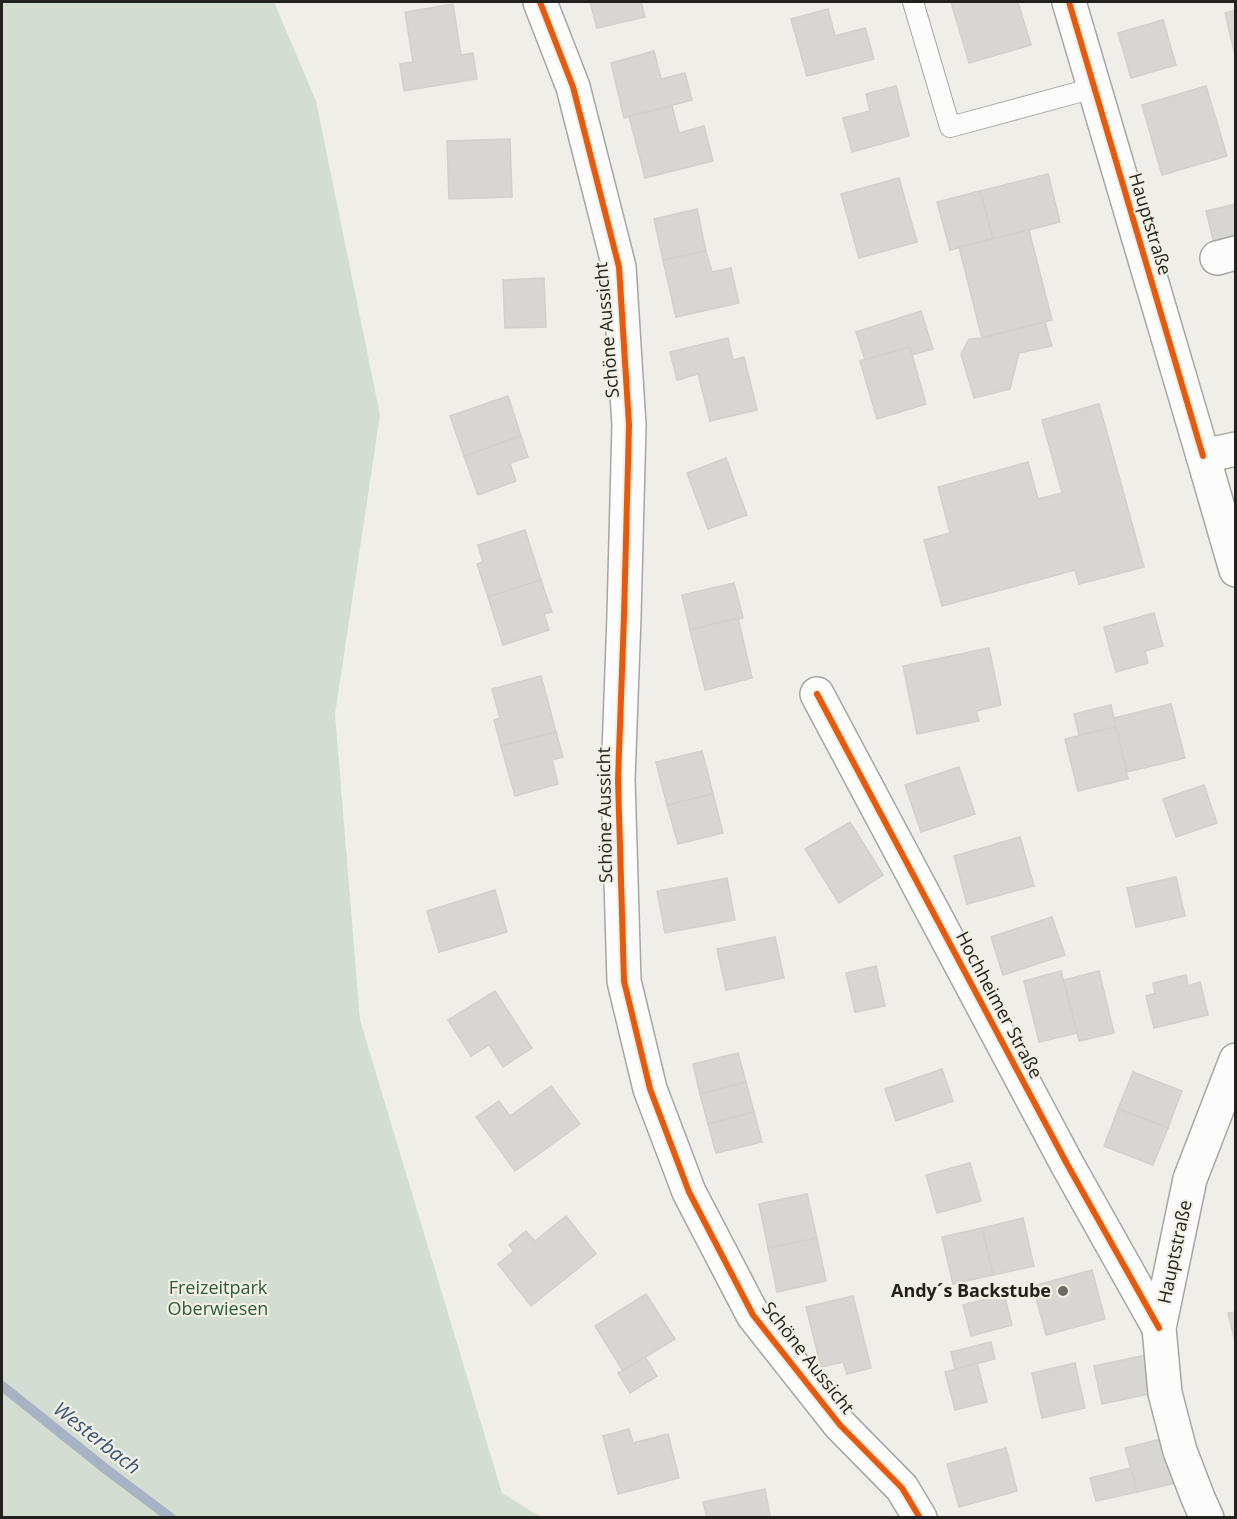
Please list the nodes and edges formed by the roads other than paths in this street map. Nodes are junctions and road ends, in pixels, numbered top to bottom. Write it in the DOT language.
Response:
graph roads {
  1 [pos="540,2"];
  2 [pos="913,2"];
  3 [pos="1069,2"];
  4 [pos="1094,88"];
  5 [pos="1236,449"];
  6 [pos="1203,456"];
  7 [pos="1228,513"];
  8 [pos="1236,570"];
  9 [pos="817,694"];
  10 [pos="1236,1060"];
  11 [pos="1159,1328"];
  12 [pos="920,1518"];
  13 [pos="1207,1518"];
  1 -- 12 [label="street, Schöne Aussicht"];
  2 -- 4 [label="lane"];
  3 -- 4 [label="street, Hauptstraße"];
  4 -- 6 [label="street, Hauptstraße"];
  5 -- 6 [label="street"];
  6 -- 7 [label="street, Hauptstraße"];
  7 -- 8 [label="street, Hauptstraße"];
  9 -- 11 [label="street, Hochheimer Straße"];
  10 -- 11 [label="street, Hauptstraße"];
  11 -- 13 [label="street, Hauptstraße"];
}
